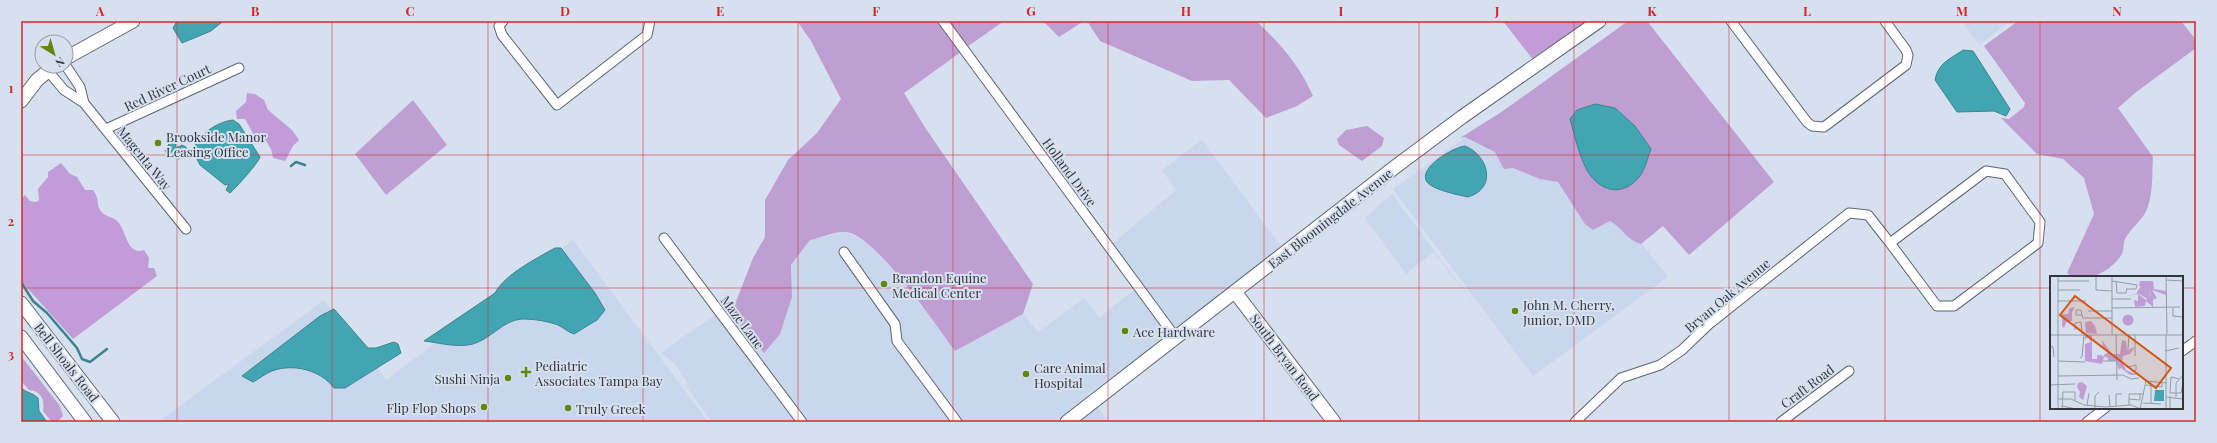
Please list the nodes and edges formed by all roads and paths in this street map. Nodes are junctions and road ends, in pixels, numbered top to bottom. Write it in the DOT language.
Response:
graph roads {
  1 [pos="133,21"];
  2 [pos="503,21"];
  3 [pos="650,21"];
  4 [pos="943,21"];
  5 [pos="1599,21"];
  6 [pos="1731,21"];
  7 [pos="1885,21"];
  8 [pos="74,54"];
  9 [pos="239,68"];
  10 [pos="44,74"];
  11 [pos="55,74"];
  12 [pos="71,74"];
  13 [pos="37,80"];
  14 [pos="21,89"];
  15 [pos="21,101"];
  16 [pos="84,103"];
  17 [pos="106,129"];
  18 [pos="186,229"];
  19 [pos="664,238"];
  20 [pos="1890,244"];
  21 [pos="844,252"];
  22 [pos="1235,292"];
  23 [pos="21,303"];
  24 [pos="21,338"];
  25 [pos="1176,338"];
  26 [pos="2196,341"];
  27 [pos="2183,350"];
  28 [pos="1849,371"];
  29 [pos="2105,409"];
  30 [pos="85,422"];
  31 [pos="113,422"];
  32 [pos="802,422"];
  33 [pos="957,422"];
  34 [pos="1067,422"];
  35 [pos="1334,422"];
  36 [pos="1575,422"];
  37 [pos="1781,422"];
  38 [pos="2087,422"];
  1 -- 8 [label="main road"];
  2 -- 3 [label="street"];
  4 -- 25 [label="street, Holland Drive"];
  5 -- 22 [label="main road, East Bloomingdale Avenue"];
  6 -- 7 [label="street"];
  9 -- 17 [label="street, Red River Court"];
  10 -- 13 [label="main road"];
  11 -- 16 [label="street, Magenta Way"];
  12 -- 16 [label="street, Magenta Way"];
  13 -- 14 [label="main road"];
  13 -- 15 [label="main road"];
  16 -- 17 [label="street, Magenta Way"];
  17 -- 18 [label="street, Magenta Way"];
  19 -- 32 [label="street, Maze Lane"];
  20 -- 20 [label="street, Bryan Oak Avenue"];
  20 -- 36 [label="street, Bryan Oak Avenue"];
  21 -- 33 [label="street"];
  22 -- 25 [label="main road, East Bloomingdale Avenue"];
  22 -- 35 [label="main road, South Bryan Road"];
  23 -- 31 [label="main road, Bell Shoals Road"];
  24 -- 30 [label="main road, Bell Shoals Road"];
  25 -- 34 [label="main road, East Bloomingdale Avenue"];
  26 -- 27 [label="street"];
  28 -- 37 [label="street, Craft Road"];
  29 -- 38 [label="street"];
}
